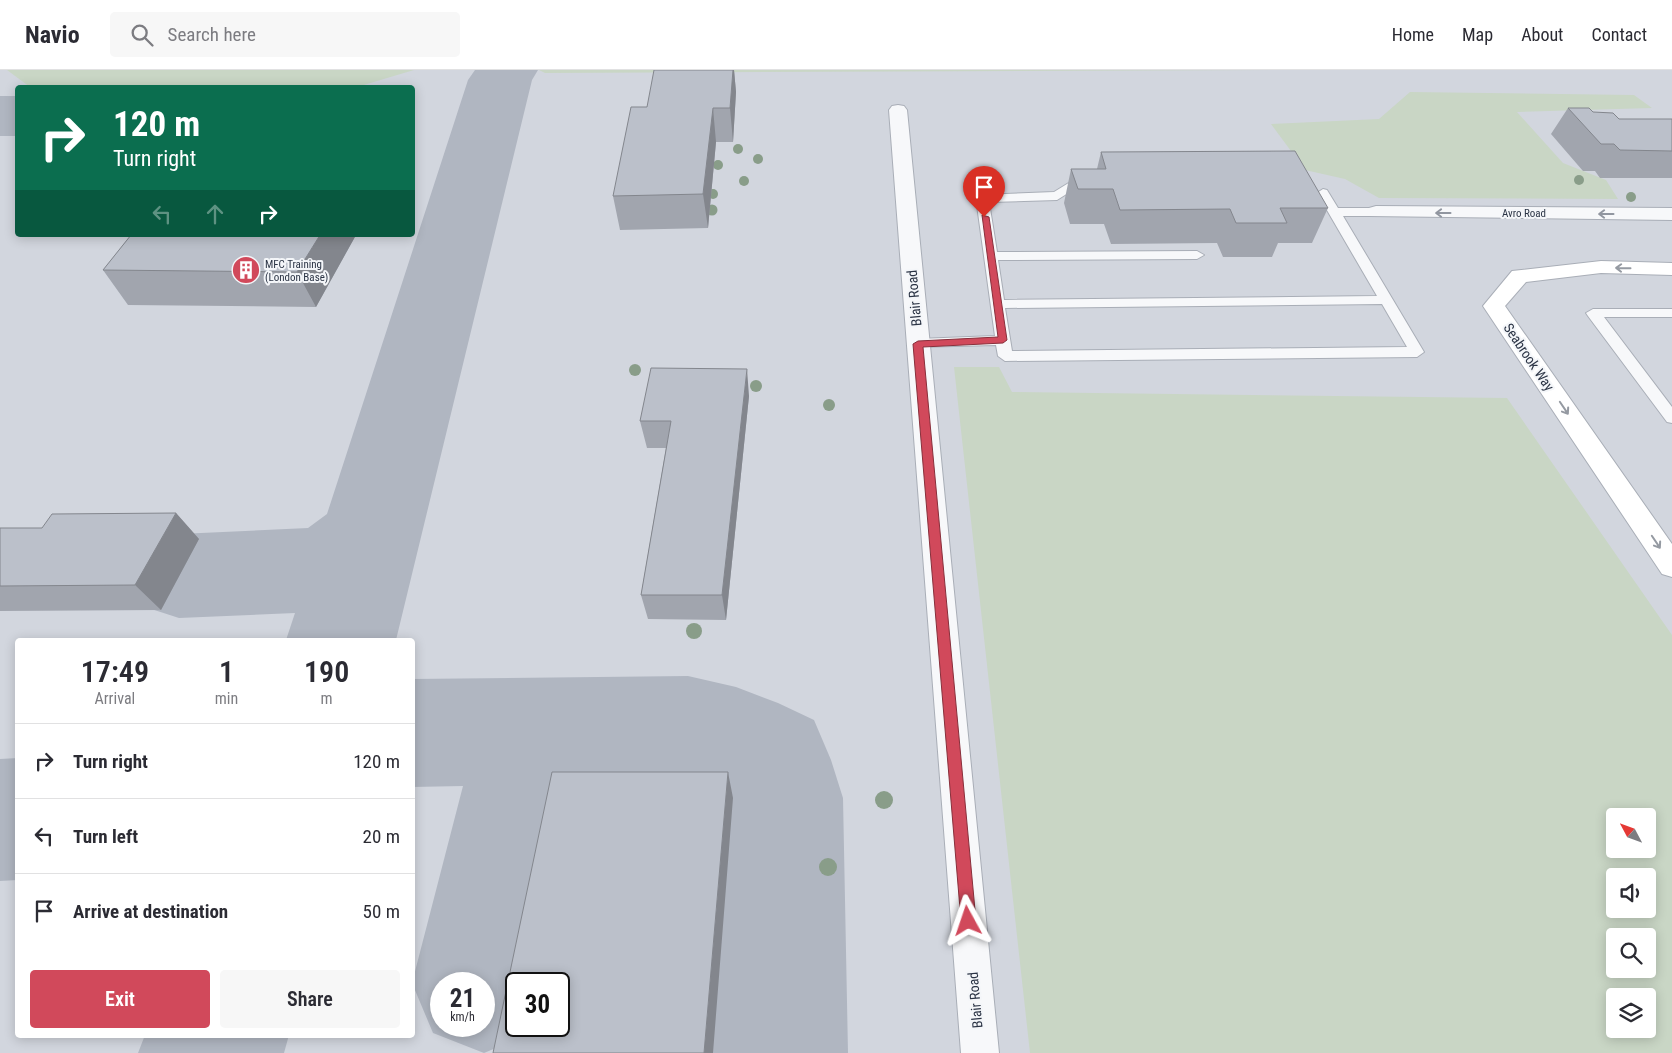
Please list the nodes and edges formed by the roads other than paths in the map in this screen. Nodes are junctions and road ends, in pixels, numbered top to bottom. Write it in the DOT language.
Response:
graph roads {
  1 [pos="898,110"];
  2 [pos="1080,180"];
  3 [pos="1323,193"];
  4 [pos="1333,212"];
  5 [pos="1376,212"];
  6 [pos="1672,214"];
  7 [pos="1197,255"];
  8 [pos="990,256"];
  9 [pos="1672,269"];
  10 [pos="1385,300"];
  11 [pos="997,304"];
  12 [pos="1672,312"];
  13 [pos="1003,340"];
  14 [pos="918,344"];
  15 [pos="1672,418"];
  16 [pos="1672,566"];
  17 [pos="980,1053"];
  1 -- 14 [label="street, Blair Road"];
  2 -- 8 [label="lane"];
  3 -- 4 [label="lane"];
  4 -- 5 [label="lane"];
  4 -- 10 [label="lane"];
  6 -- 5 [label="street, Avro Road, one-way"];
  7 -- 8 [label="lane"];
  8 -- 11 [label="lane"];
  9 -- 16 [label="street, Seabrook Way, one-way"];
  10 -- 11 [label="lane"];
  10 -- 13 [label="lane"];
  11 -- 13 [label="lane"];
  12 -- 15 [label="lane"];
  13 -- 14 [label="lane"];
  14 -- 17 [label="street, Blair Road"];
}
